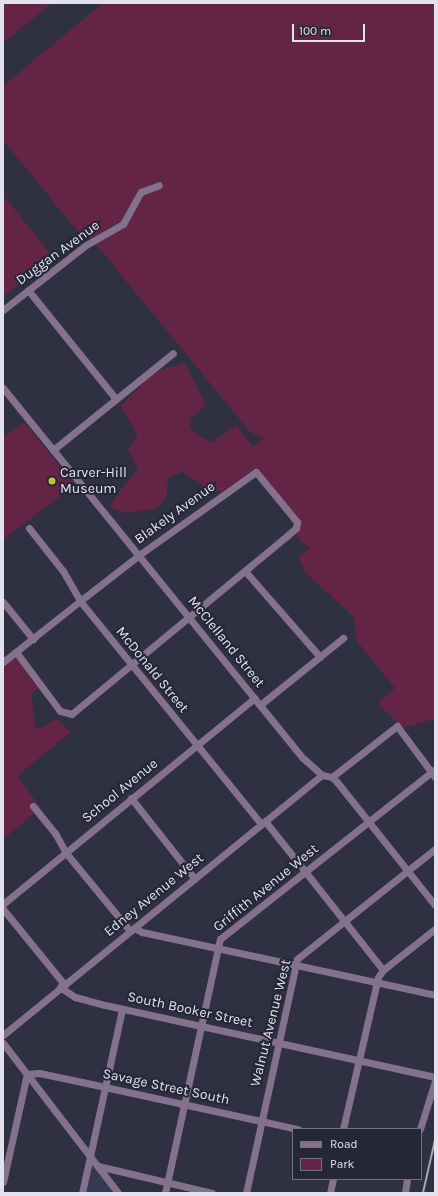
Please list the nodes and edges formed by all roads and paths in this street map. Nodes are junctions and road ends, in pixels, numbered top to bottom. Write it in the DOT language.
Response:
graph roads {
  1 [pos="159,185"];
  2 [pos="28,290"];
  3 [pos="3,310"];
  4 [pos="173,353"];
  5 [pos="3,388"];
  6 [pos="116,399"];
  7 [pos="53,450"];
  8 [pos="29,528"];
  9 [pos="139,555"];
  10 [pos="245,571"];
  11 [pos="80,601"];
  12 [pos="3,602"];
  13 [pos="190,618"];
  14 [pos="343,638"];
  15 [pos="33,639"];
  16 [pos="16,652"];
  17 [pos="320,657"];
  18 [pos="3,662"];
  19 [pos="132,666"];
  20 [pos="255,698"];
  21 [pos="260,705"];
  22 [pos="196,746"];
  23 [pos="434,773"];
  24 [pos="322,775"];
  25 [pos="332,777"];
  26 [pos="131,798"];
  27 [pos="33,806"];
  28 [pos="369,822"];
  29 [pos="263,823"];
  30 [pos="435,849"];
  31 [pos="66,853"];
  32 [pos="408,870"];
  33 [pos="306,871"];
  34 [pos="195,879"];
  35 [pos="3,904"];
  36 [pos="435,905"];
  37 [pos="3,909"];
  38 [pos="345,921"];
  39 [pos="132,929"];
  40 [pos="435,929"];
  41 [pos="218,948"];
  42 [pos="296,965"];
  43 [pos="383,970"];
  44 [pos="375,983"];
  45 [pos="62,986"];
  46 [pos="435,995"];
  47 [pos="122,1009"];
  48 [pos="201,1026"];
  49 [pos="3,1035"];
  50 [pos="3,1043"];
  51 [pos="279,1043"];
  52 [pos="358,1060"];
  53 [pos="27,1074"];
  54 [pos="435,1078"];
  55 [pos="435,1081"];
  56 [pos="105,1087"];
  57 [pos="184,1104"];
  58 [pos="262,1121"];
  59 [pos="294,1128"];
  60 [pos="343,1128"];
  61 [pos="420,1128"];
  62 [pos="91,1156"];
  63 [pos="98,1166"];
  64 [pos="333,1180"];
  65 [pos="407,1180"];
  66 [pos="3,1182"];
  67 [pos="167,1184"];
  68 [pos="82,1193"];
  69 [pos="118,1193"];
  70 [pos="165,1193"];
  71 [pos="212,1193"];
  72 [pos="246,1193"];
  73 [pos="330,1193"];
  74 [pos="405,1193"];
  1 -- 2 [label="street, Duggan Avenue"];
  2 -- 3 [label="street, Duggan Avenue"];
  2 -- 6 [label="street"];
  4 -- 6 [label="street"];
  5 -- 7 [label="street, McClelland Street"];
  6 -- 7 [label="street"];
  7 -- 9 [label="street, McClelland Street"];
  8 -- 11 [label="street, McDonald Street"];
  9 -- 10 [label="street, Blakely Avenue"];
  9 -- 11 [label="street, Blakely Avenue"];
  9 -- 13 [label="street, McClelland Street"];
  10 -- 13 [label="street"];
  10 -- 17 [label="street"];
  11 -- 15 [label="street, Blakely Avenue"];
  11 -- 19 [label="street, McDonald Street"];
  12 -- 15 [label="street"];
  13 -- 19 [label="street"];
  13 -- 20 [label="street, McClelland Street"];
  14 -- 17 [label="street"];
  15 -- 16 [label="street, Blakely Avenue"];
  16 -- 18 [label="street, Blakely Avenue"];
  16 -- 19 [label="street"];
  17 -- 21 [label="street"];
  19 -- 22 [label="street, McDonald Street"];
  20 -- 21 [label="street, McClelland Street"];
  20 -- 22 [label="street, School Avenue"];
  21 -- 24 [label="street, McClelland Street"];
  22 -- 26 [label="street, School Avenue"];
  22 -- 29 [label="street, McDonald Street"];
  23 -- 25 [label="street"];
  23 -- 28 [label="street, Griffith Avenue West"];
  24 -- 25 [label="street"];
  24 -- 29 [label="street, Edney Avenue West"];
  25 -- 28 [label="street"];
  26 -- 31 [label="street, School Avenue"];
  26 -- 34 [label="street"];
  27 -- 31 [label="street"];
  28 -- 32 [label="street"];
  28 -- 33 [label="street, Griffith Avenue West"];
  29 -- 33 [label="street, McDonald Street"];
  29 -- 34 [label="street, Edney Avenue West"];
  30 -- 32 [label="street, Walnut Avenue West"];
  31 -- 35 [label="street, School Avenue"];
  31 -- 39 [label="street"];
  32 -- 36 [label="street"];
  32 -- 38 [label="street, Walnut Avenue West"];
  33 -- 38 [label="street, McDonald Street"];
  33 -- 41 [label="street, Griffith Avenue West"];
  34 -- 39 [label="street, Edney Avenue West"];
  37 -- 45 [label="street"];
  38 -- 42 [label="street, Walnut Avenue West"];
  38 -- 43 [label="street, McDonald Street"];
  39 -- 41 [label="street"];
  39 -- 45 [label="street, Edney Avenue West"];
  40 -- 43 [label="street"];
  41 -- 42 [label="street"];
  41 -- 48 [label="street, Griffith Avenue West"];
  42 -- 44 [label="street"];
  42 -- 51 [label="street, Walnut Avenue West"];
  43 -- 44 [label="street"];
  44 -- 46 [label="street"];
  44 -- 52 [label="street"];
  45 -- 47 [label="street, South Booker Street"];
  45 -- 49 [label="street, Edney Avenue West"];
  47 -- 48 [label="street, South Booker Street"];
  47 -- 56 [label="street"];
  48 -- 51 [label="street, South Booker Street"];
  48 -- 57 [label="street, Griffith Avenue West"];
  50 -- 53 [label="street"];
  51 -- 52 [label="street, South Booker Street"];
  51 -- 58 [label="street, Walnut Avenue West"];
  52 -- 54 [label="street, South Booker Street"];
  52 -- 60 [label="street"];
  53 -- 56 [label="street, Savage Street South"];
  53 -- 62 [label="street"];
  53 -- 66 [label="street"];
  55 -- 61 [label="street"];
  56 -- 57 [label="street, Savage Street South"];
  56 -- 62 [label="street"];
  57 -- 58 [label="street, Savage Street South"];
  57 -- 67 [label="street, Griffith Avenue West"];
  58 -- 59 [label="street, Savage Street South"];
  58 -- 72 [label="street, Walnut Avenue West"];
  62 -- 63 [label="street"];
  62 -- 68 [label="street"];
  63 -- 67 [label="street"];
  63 -- 69 [label="street"];
  64 -- 73 [label="street"];
  65 -- 74 [label="street"];
  67 -- 70 [label="street, Griffith Avenue West"];
  67 -- 71 [label="street"];
}
